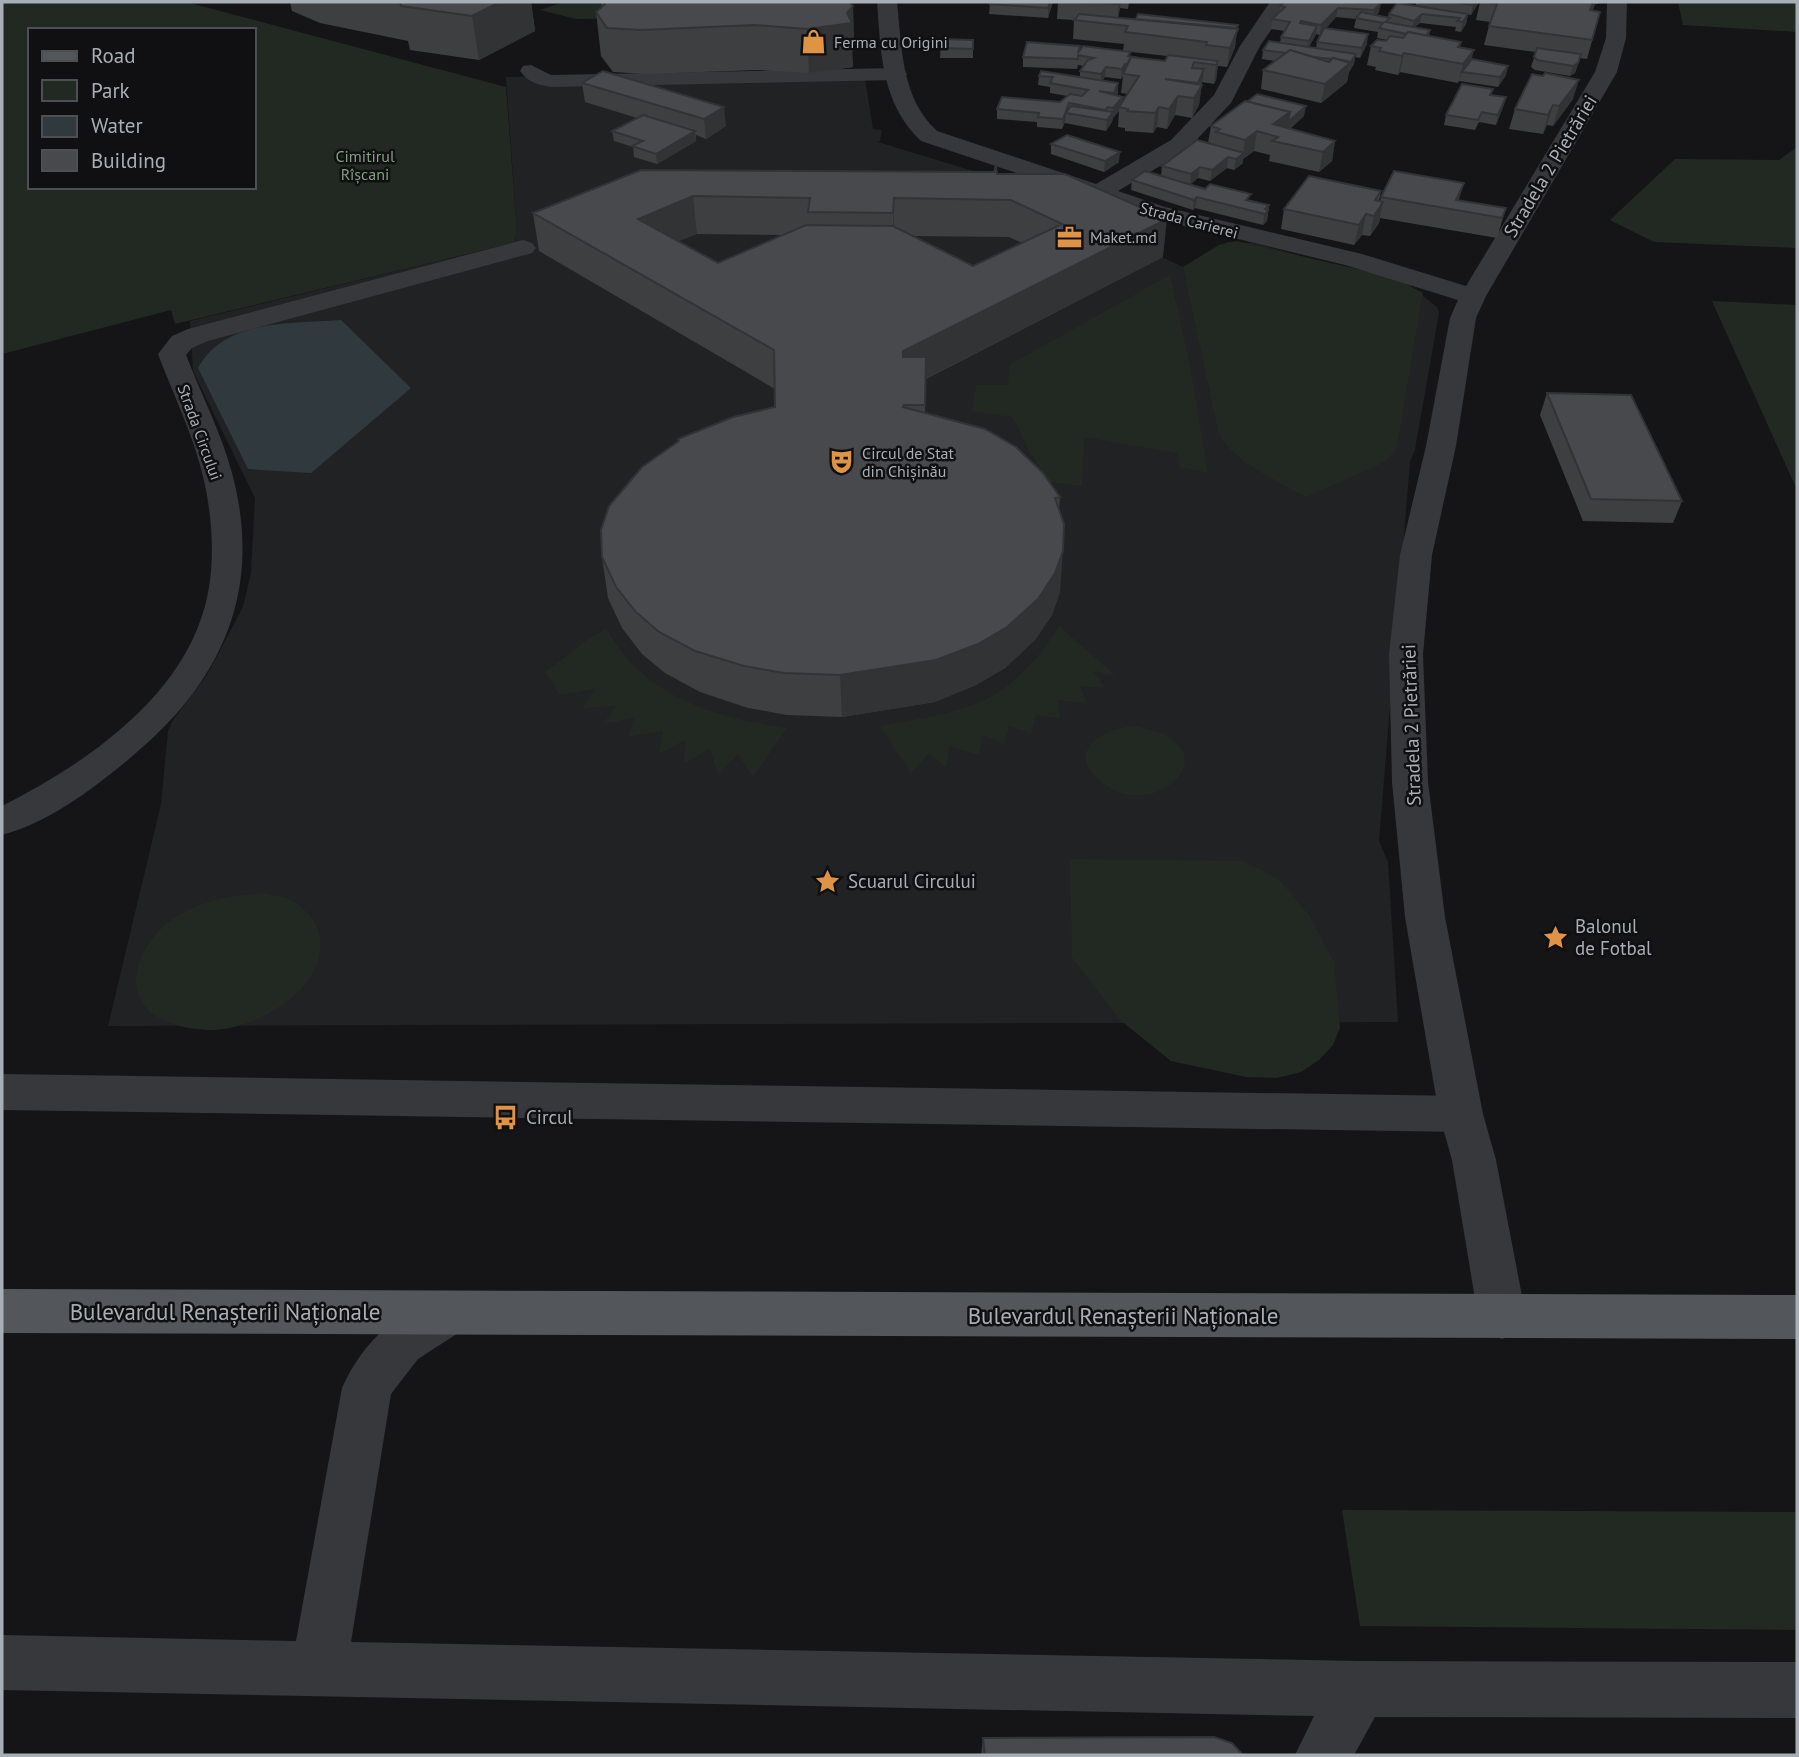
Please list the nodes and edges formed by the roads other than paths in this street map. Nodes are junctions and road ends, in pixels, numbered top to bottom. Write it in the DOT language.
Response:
graph roads {
  1 [pos="887,2"];
  2 [pos="1280,2"];
  3 [pos="1618,2"];
  4 [pos="531,71"];
  5 [pos="896,74"];
  6 [pos="1098,193"];
  7 [pos="523,247"];
  8 [pos="1473,296"];
  9 [pos="2,822"];
  10 [pos="2,1092"];
  11 [pos="1461,1114"];
  12 [pos="2,1311"];
  13 [pos="449,1313"];
  14 [pos="1502,1317"];
  15 [pos="1797,1317"];
  16 [pos="2,1663"];
  17 [pos="319,1668"];
  18 [pos="1360,1689"];
  19 [pos="1797,1690"];
  20 [pos="1323,1755"];
  1 -- 5 [label="street, Strada Carierei"];
  2 -- 6 [label="street"];
  3 -- 8 [label="street, Stradela 2 Pietrăriei"];
  4 -- 5 [label="street"];
  5 -- 6 [label="street, Strada Carierei"];
  6 -- 8 [label="street, Strada Carierei"];
  7 -- 9 [label="street, Strada Circului"];
  8 -- 11 [label="street, Stradela 2 Pietrăriei"];
  10 -- 11 [label="street"];
  11 -- 14 [label="street, Stradela 2 Pietrăriei"];
  12 -- 13 [label="main road, Bulevardul Renașterii Naționale"];
  13 -- 14 [label="main road, Bulevardul Renașterii Naționale"];
  13 -- 17 [label="street, Bulevardul Renașterii Naționale"];
  14 -- 15 [label="main road, Bulevardul Renașterii Naționale"];
  16 -- 17 [label="street"];
  17 -- 18 [label="street"];
  18 -- 19 [label="street"];
  18 -- 20 [label="street"];
}
